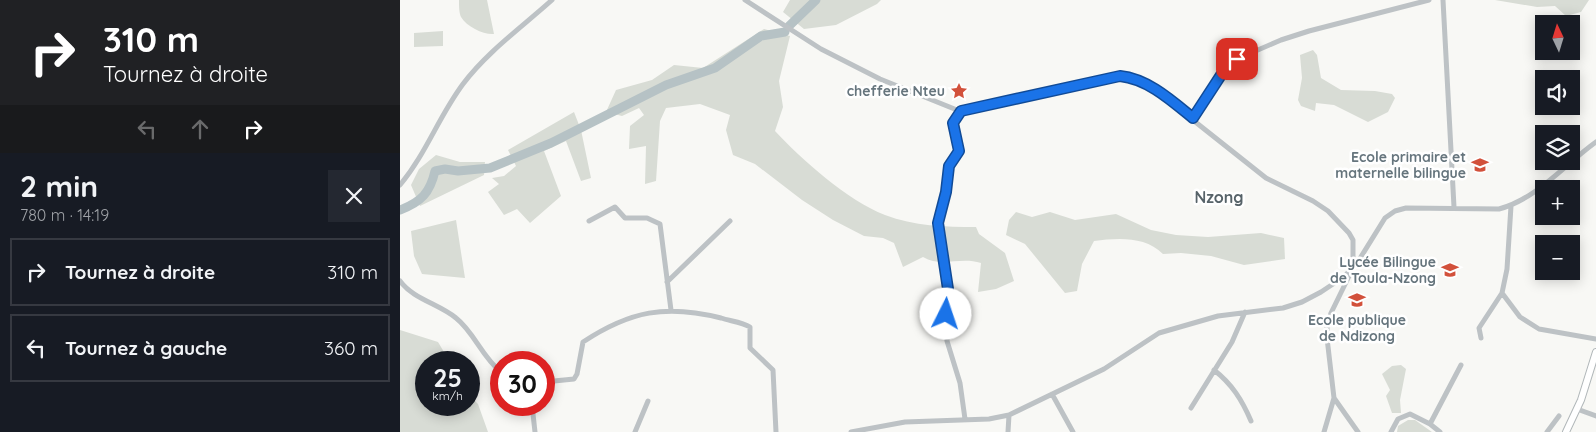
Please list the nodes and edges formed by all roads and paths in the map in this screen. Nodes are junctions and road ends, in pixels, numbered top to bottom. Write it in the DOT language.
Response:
graph roads {
  1 [pos="552,0"];
  2 [pos="745,0"];
  3 [pos="1429,0"];
  4 [pos="1443,0"];
  5 [pos="961,111"];
  6 [pos="1193,118"];
  7 [pos="1596,142"];
  8 [pos="400,186"];
  9 [pos="1511,206"];
  10 [pos="1454,207"];
  11 [pos="589,221"];
  12 [pos="730,221"];
  13 [pos="1353,268"];
  14 [pos="400,281"];
  15 [pos="667,282"];
  16 [pos="1502,293"];
  17 [pos="670,310"];
  18 [pos="1245,312"];
  19 [pos="1480,338"];
  20 [pos="1596,340"];
  21 [pos="1596,352"];
  22 [pos="490,361"];
  23 [pos="1461,365"];
  24 [pos="1214,370"];
  25 [pos="555,381"];
  26 [pos="1052,394"];
  27 [pos="1334,398"];
  28 [pos="648,401"];
  29 [pos="1191,408"];
  30 [pos="1577,409"];
  31 [pos="1009,415"];
  32 [pos="534,416"];
  33 [pos="1559,416"];
  34 [pos="1596,416"];
  35 [pos="966,419"];
  36 [pos="1251,421"];
  37 [pos="1430,424"];
  38 [pos="536,432"];
  39 [pos="635,432"];
  40 [pos="776,432"];
  41 [pos="851,432"];
  42 [pos="1008,432"];
  43 [pos="1073,432"];
  44 [pos="1324,432"];
  45 [pos="1358,432"];
  46 [pos="1391,432"];
  47 [pos="1440,432"];
  48 [pos="1547,432"];
  49 [pos="1566,432"];
  1 -- 8 [label="street"];
  2 -- 5 [label="street"];
  3 -- 6 [label="street"];
  4 -- 10 [label="street"];
  5 -- 6 [label="street"];
  5 -- 35 [label="street"];
  6 -- 13 [label="street"];
  7 -- 9 [label="street"];
  9 -- 10 [label="street"];
  9 -- 16 [label="street"];
  10 -- 13 [label="street"];
  11 -- 15 [label="street"];
  12 -- 15 [label="street"];
  13 -- 18 [label="street"];
  13 -- 27 [label="street"];
  14 -- 22 [label="street"];
  15 -- 17 [label="street"];
  16 -- 19 [label="street"];
  16 -- 20 [label="street"];
  17 -- 25 [label="street"];
  17 -- 40 [label="street"];
  18 -- 24 [label="street"];
  18 -- 26 [label="street"];
  21 -- 30 [label="main road"];
  23 -- 37 [label="street"];
  24 -- 29 [label="street"];
  24 -- 36 [label="street"];
  26 -- 31 [label="street"];
  26 -- 43 [label="street"];
  27 -- 44 [label="street"];
  27 -- 45 [label="street"];
  28 -- 39 [label="street"];
  30 -- 34 [label="street"];
  30 -- 49 [label="main road"];
  31 -- 35 [label="street"];
  31 -- 42 [label="street"];
  32 -- 38 [label="street"];
  33 -- 48 [label="street"];
  35 -- 41 [label="street"];
  37 -- 46 [label="street"];
  37 -- 47 [label="street"];
}
